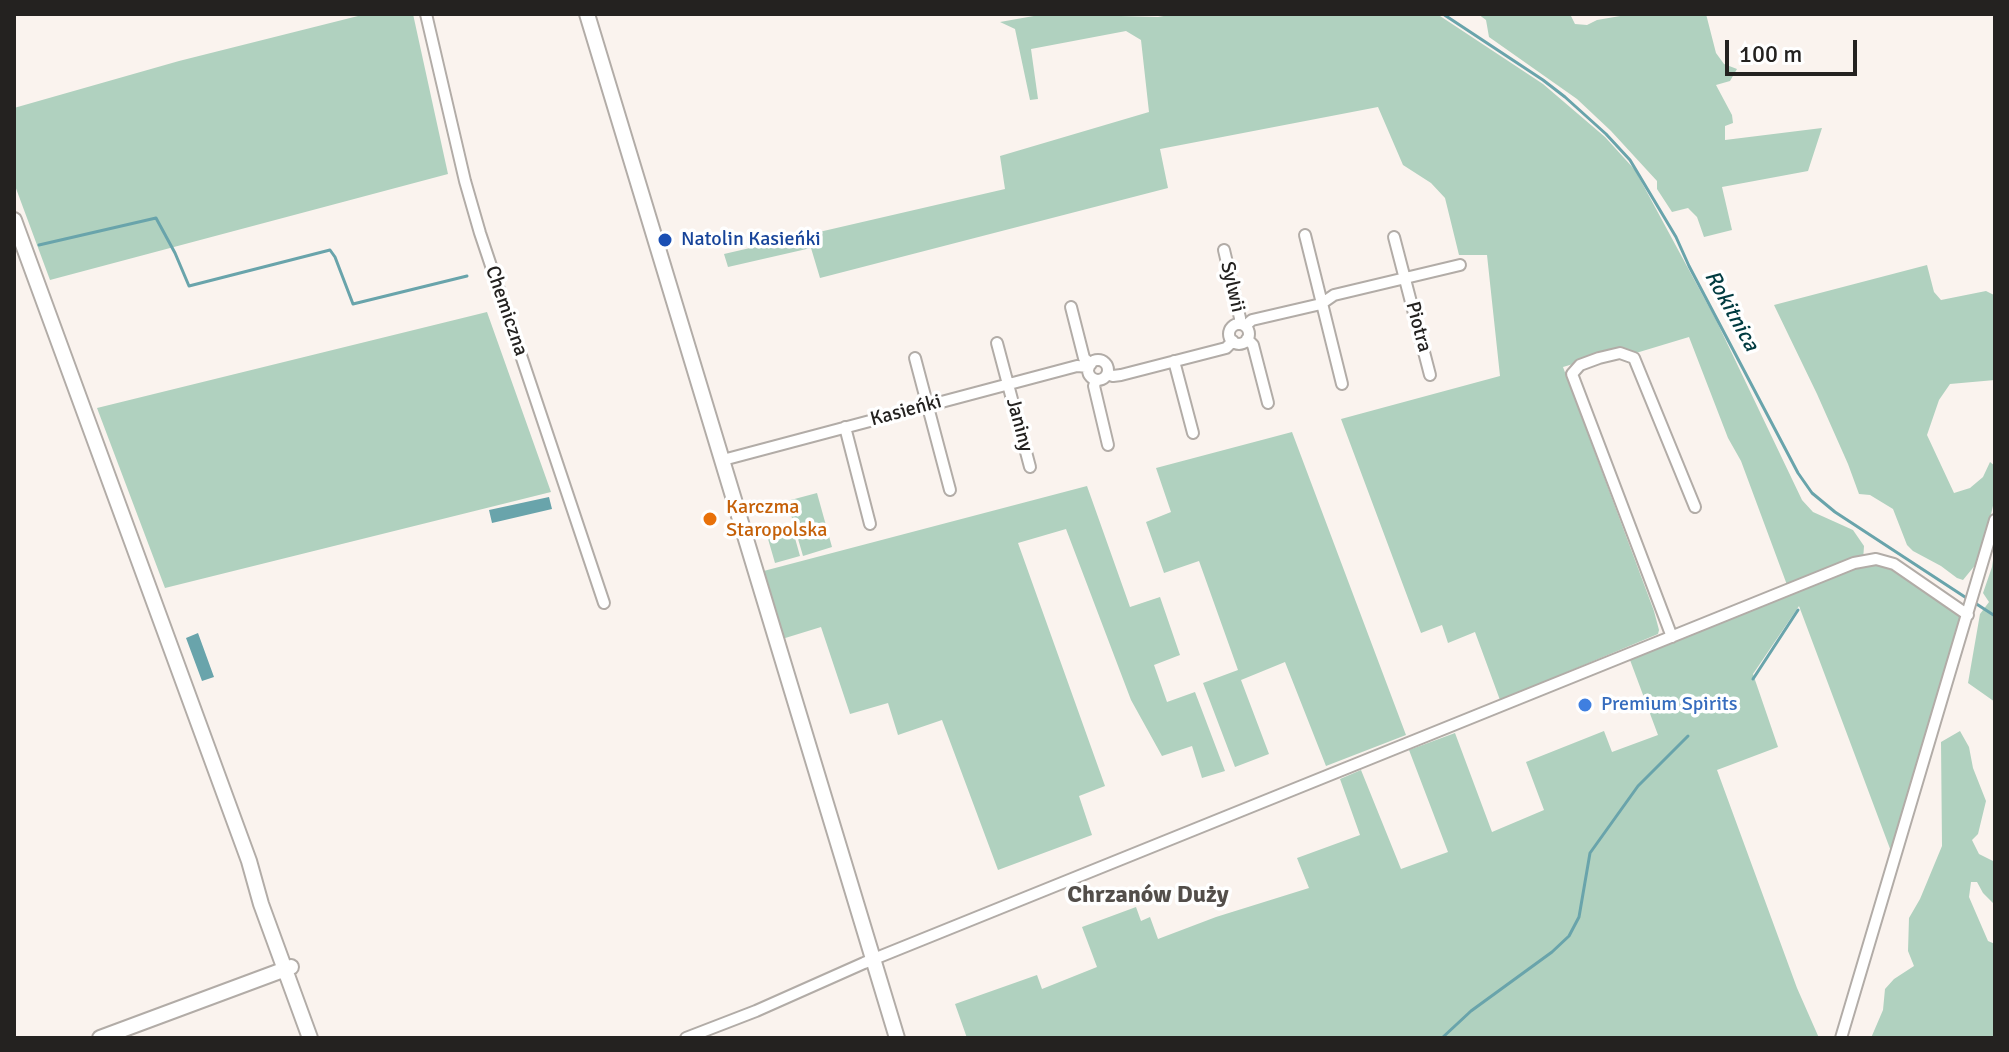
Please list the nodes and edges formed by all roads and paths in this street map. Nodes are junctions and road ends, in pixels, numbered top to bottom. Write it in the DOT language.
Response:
graph roads {
  1 [pos="426,14"];
  2 [pos="587,14"];
  3 [pos="14,220"];
  4 [pos="1305,235"];
  5 [pos="1394,237"];
  6 [pos="1224,250"];
  7 [pos="1460,265"];
  8 [pos="1405,279"];
  9 [pos="1321,304"];
  10 [pos="1071,307"];
  11 [pos="1243,325"];
  12 [pos="1247,339"];
  13 [pos="1233,341"];
  14 [pos="997,343"];
  15 [pos="915,358"];
  16 [pos="1174,361"];
  17 [pos="1090,366"];
  18 [pos="1107,374"];
  19 [pos="1430,375"];
  20 [pos="1096,380"];
  21 [pos="1008,384"];
  22 [pos="1342,384"];
  23 [pos="1268,403"];
  24 [pos="927,406"];
  25 [pos="845,427"];
  26 [pos="1193,433"];
  27 [pos="1108,445"];
  28 [pos="723,460"];
  29 [pos="1030,467"];
  30 [pos="950,490"];
  31 [pos="1695,507"];
  32 [pos="1995,520"];
  33 [pos="870,524"];
  34 [pos="604,603"];
  35 [pos="1971,606"];
  36 [pos="1672,637"];
  37 [pos="874,960"];
  38 [pos="289,967"];
  39 [pos="100,1038"];
  40 [pos="310,1038"];
  41 [pos="319,1038"];
  42 [pos="686,1038"];
  43 [pos="897,1038"];
  44 [pos="1841,1038"];
  1 -- 34 [label="street, Chemiczna"];
  2 -- 28 [label="street"];
  3 -- 38 [label="street"];
  4 -- 9 [label="street"];
  5 -- 8 [label="street, Piotra"];
  6 -- 11 [label="street, Sylwii"];
  7 -- 8 [label="street"];
  8 -- 9 [label="street"];
  8 -- 19 [label="street, Piotra"];
  9 -- 11 [label="street"];
  9 -- 22 [label="street"];
  10 -- 17 [label="street"];
  11 -- 12 [label="street"];
  11 -- 13 [label="street"];
  12 -- 13 [label="street"];
  12 -- 23 [label="street"];
  13 -- 16 [label="street"];
  14 -- 21 [label="street, Janiny"];
  15 -- 24 [label="street"];
  16 -- 18 [label="street"];
  16 -- 26 [label="street"];
  17 -- 18 [label="street"];
  17 -- 20 [label="street"];
  17 -- 21 [label="street, Kasieńki"];
  18 -- 20 [label="street"];
  20 -- 27 [label="street"];
  21 -- 24 [label="street, Kasieńki"];
  21 -- 29 [label="street, Janiny"];
  24 -- 25 [label="street, Kasieńki"];
  24 -- 30 [label="street"];
  25 -- 28 [label="street, Kasieńki"];
  25 -- 33 [label="street"];
  28 -- 37 [label="street"];
  31 -- 36 [label="street"];
  32 -- 35 [label="street"];
  35 -- 36 [label="street"];
  35 -- 44 [label="street"];
  36 -- 37 [label="street"];
  37 -- 42 [label="street"];
  37 -- 43 [label="street"];
  38 -- 39 [label="street"];
  38 -- 40 [label="street"];
  38 -- 41 [label="street"];
}
